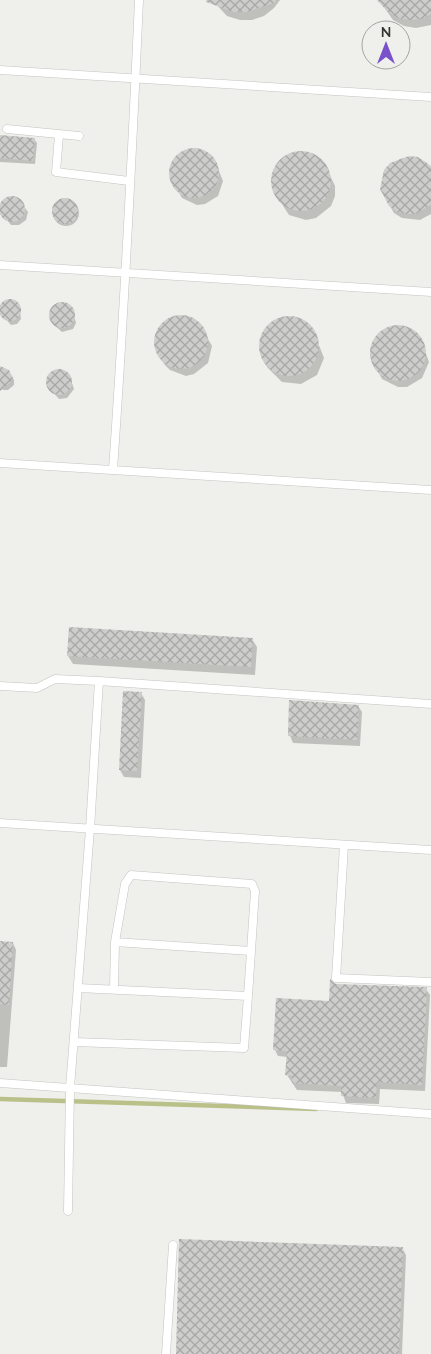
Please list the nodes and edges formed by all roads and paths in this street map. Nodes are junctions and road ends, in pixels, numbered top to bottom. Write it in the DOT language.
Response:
graph roads {
  1 [pos="139,0"];
  2 [pos="0,70"];
  3 [pos="135,78"];
  4 [pos="431,97"];
  5 [pos="7,129"];
  6 [pos="59,135"];
  7 [pos="79,136"];
  8 [pos="129,181"];
  9 [pos="0,264"];
  10 [pos="127,274"];
  11 [pos="431,292"];
  12 [pos="0,463"];
  13 [pos="113,470"];
  14 [pos="431,490"];
  15 [pos="99,680"];
  16 [pos="0,686"];
  17 [pos="431,704"];
  18 [pos="0,823"];
  19 [pos="90,829"];
  20 [pos="344,845"];
  21 [pos="431,850"];
  22 [pos="115,942"];
  23 [pos="251,951"];
  24 [pos="431,982"];
  25 [pos="78,988"];
  26 [pos="114,990"];
  27 [pos="248,996"];
  28 [pos="74,1042"];
  29 [pos="0,1083"];
  30 [pos="70,1088"];
  31 [pos="431,1114"];
  32 [pos="68,1211"];
  33 [pos="173,1245"];
  34 [pos="166,1354"];
  1 -- 3 [label="lane"];
  2 -- 3 [label="lane"];
  3 -- 4 [label="lane"];
  3 -- 8 [label="lane"];
  5 -- 6 [label="lane"];
  6 -- 7 [label="lane"];
  6 -- 8 [label="lane"];
  8 -- 10 [label="lane"];
  9 -- 10 [label="lane"];
  10 -- 11 [label="lane"];
  10 -- 13 [label="lane"];
  12 -- 13 [label="lane"];
  13 -- 14 [label="lane"];
  15 -- 16 [label="lane"];
  15 -- 17 [label="lane"];
  15 -- 19 [label="lane"];
  18 -- 19 [label="lane"];
  19 -- 20 [label="lane"];
  19 -- 25 [label="lane"];
  20 -- 21 [label="lane"];
  20 -- 24 [label="lane"];
  22 -- 23 [label="lane"];
  22 -- 23 [label="lane"];
  22 -- 26 [label="lane"];
  23 -- 27 [label="lane"];
  25 -- 26 [label="lane"];
  25 -- 28 [label="lane"];
  26 -- 27 [label="lane"];
  27 -- 28 [label="lane"];
  28 -- 30 [label="lane"];
  29 -- 30 [label="lane"];
  30 -- 31 [label="lane"];
  30 -- 32 [label="lane"];
  33 -- 34 [label="lane"];
}
